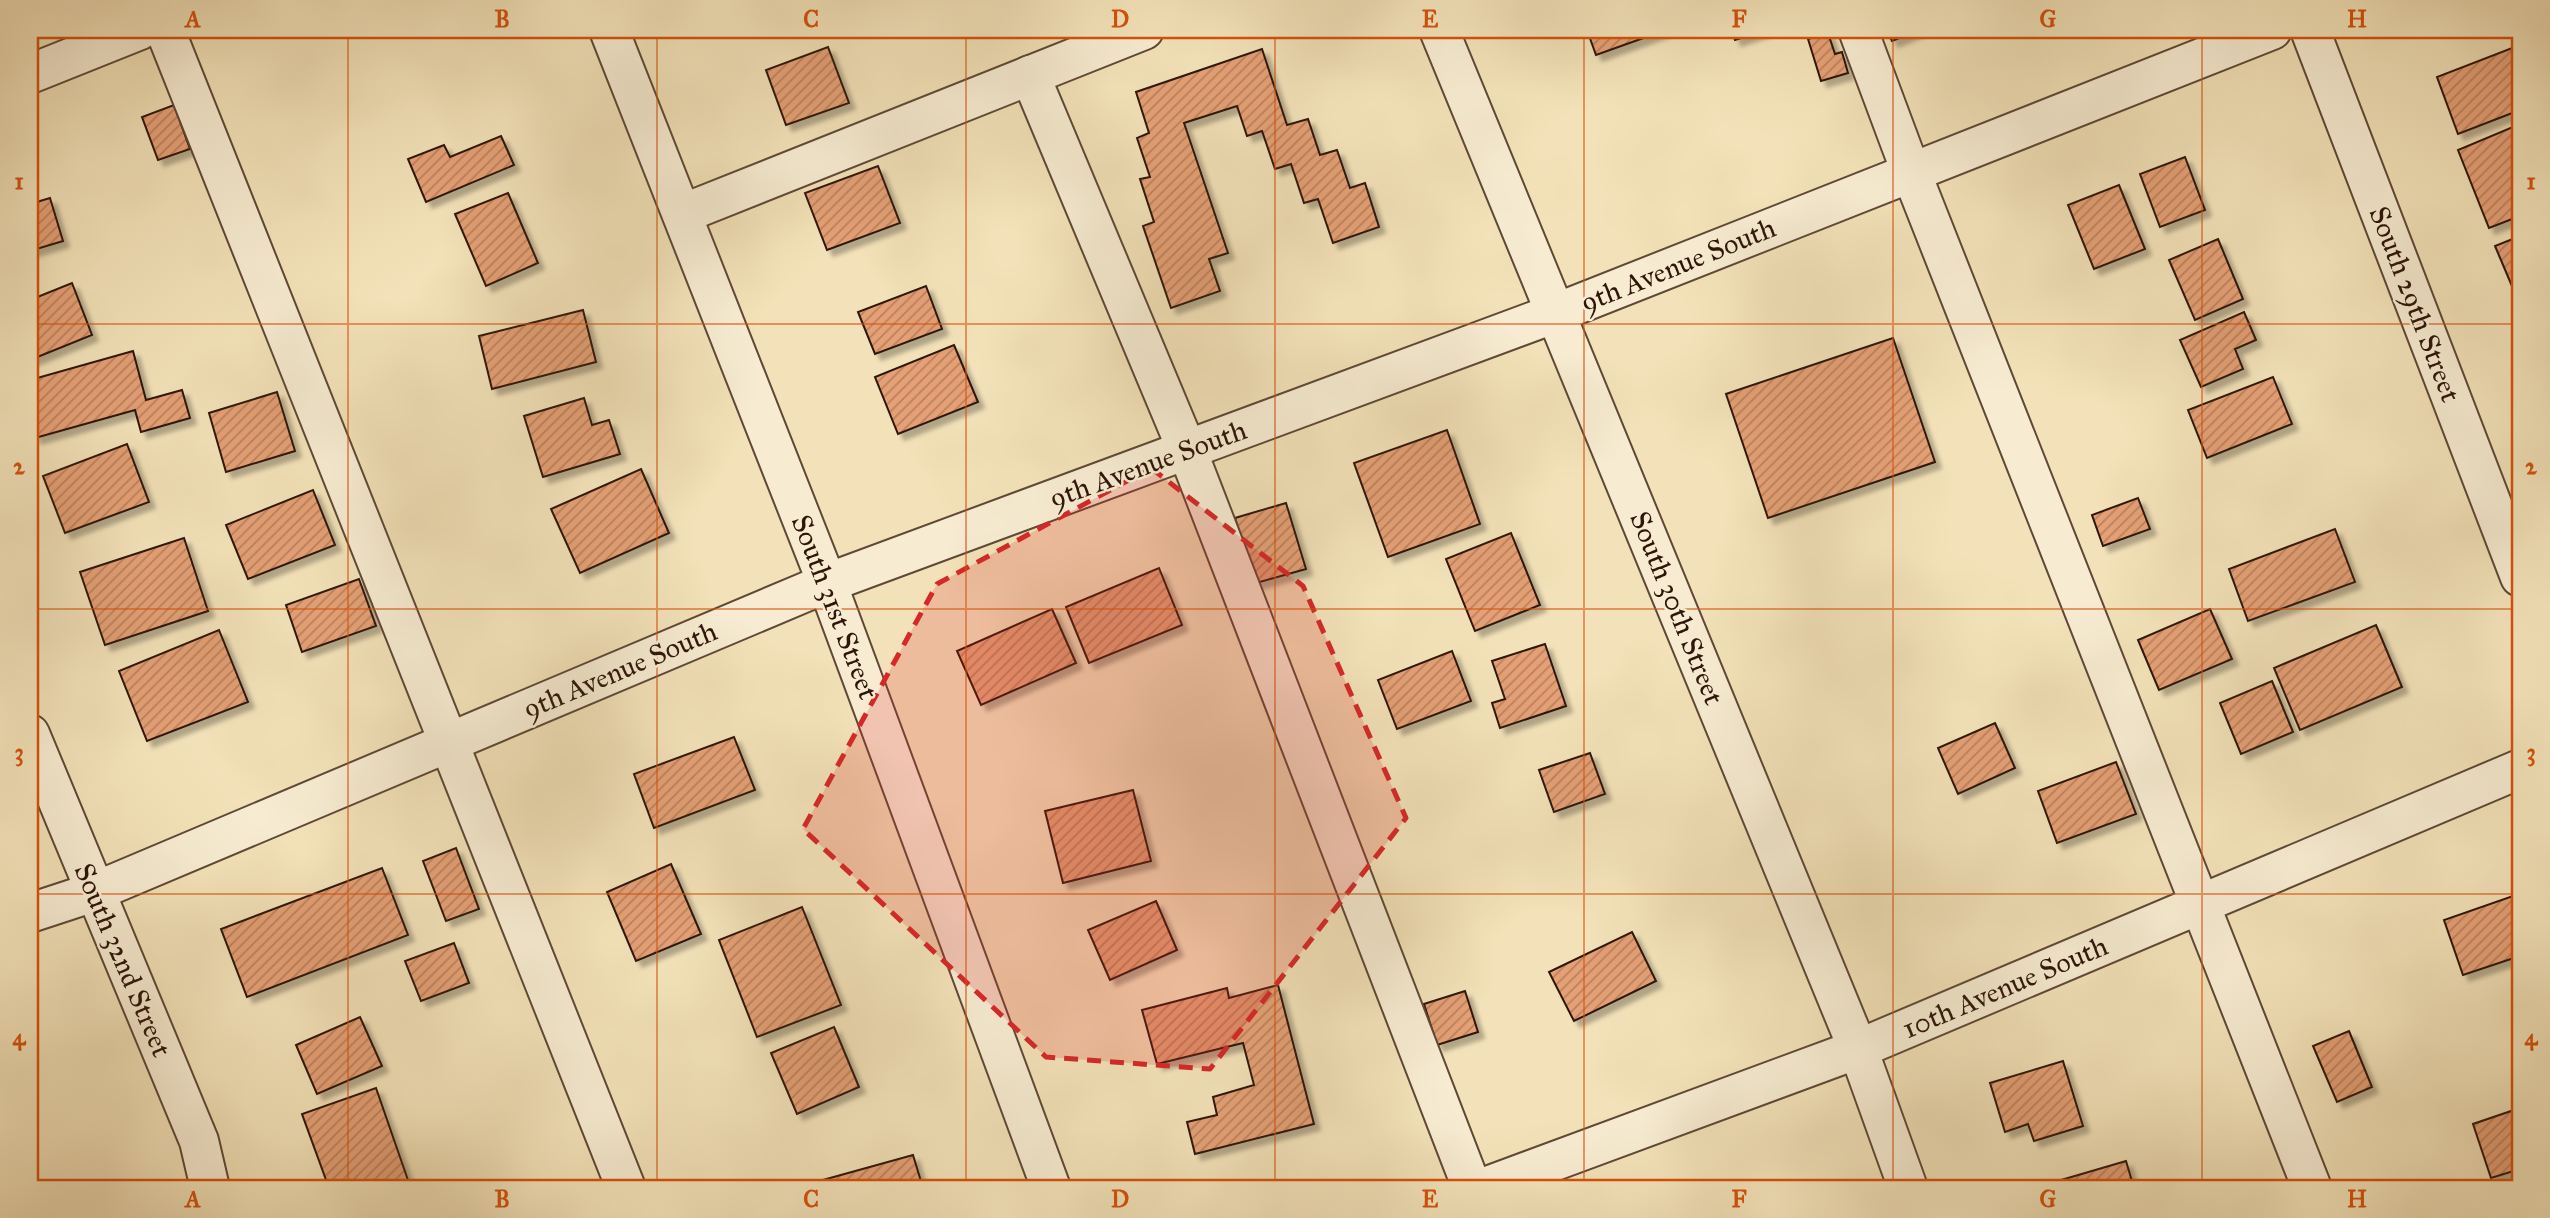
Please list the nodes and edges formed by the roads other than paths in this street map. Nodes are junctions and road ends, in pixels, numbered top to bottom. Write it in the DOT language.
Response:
graph roads {
  1 [pos="140,30"];
  2 [pos="165,30"];
  3 [pos="609,30"];
  4 [pos="1144,30"];
  5 [pos="1438,30"];
  6 [pos="1858,30"];
  7 [pos="2272,30"];
  8 [pos="2311,30"];
  9 [pos="30,74"];
  10 [pos="1030,75"];
  11 [pos="1912,172"];
  12 [pos="682,214"];
  13 [pos="1556,313"];
  14 [pos="1187,450"];
  15 [pos="2520,577"];
  16 [pos="827,583"];
  17 [pos="30,734"];
  18 [pos="447,743"];
  19 [pos="2520,769"];
  20 [pos="94,892"];
  21 [pos="2200,905"];
  22 [pos="30,914"];
  23 [pos="1858,1049"];
  24 [pos="210,1188"];
  25 [pos="626,1188"];
  26 [pos="1051,1188"];
  27 [pos="1472,1188"];
  28 [pos="1482,1188"];
  29 [pos="1908,1188"];
  30 [pos="2312,1188"];
  1 -- 9 [label="street"];
  2 -- 18 [label="street"];
  3 -- 12 [label="street, South 31st Street"];
  4 -- 10 [label="street"];
  5 -- 13 [label="street, South 30th Street"];
  6 -- 11 [label="street"];
  7 -- 11 [label="street, 9th Avenue South"];
  8 -- 15 [label="street, South 29th Street"];
  10 -- 12 [label="street"];
  10 -- 14 [label="street"];
  11 -- 13 [label="street, 9th Avenue South"];
  11 -- 21 [label="street"];
  12 -- 16 [label="street, South 31st Street"];
  13 -- 14 [label="street, 9th Avenue South"];
  13 -- 23 [label="street, South 30th Street"];
  14 -- 16 [label="street, 9th Avenue South"];
  14 -- 27 [label="street"];
  16 -- 18 [label="street, 9th Avenue South"];
  16 -- 26 [label="street, South 31st Street"];
  17 -- 20 [label="street, South 32nd Street"];
  18 -- 20 [label="street, 9th Avenue South"];
  18 -- 25 [label="street"];
  19 -- 21 [label="street, 10th Avenue South"];
  20 -- 22 [label="street, 9th Avenue South"];
  20 -- 24 [label="street, South 32nd Street"];
  21 -- 23 [label="street, 10th Avenue South"];
  21 -- 30 [label="street"];
  23 -- 28 [label="street, 10th Avenue South"];
  23 -- 29 [label="street, South 30th Street"];
}
